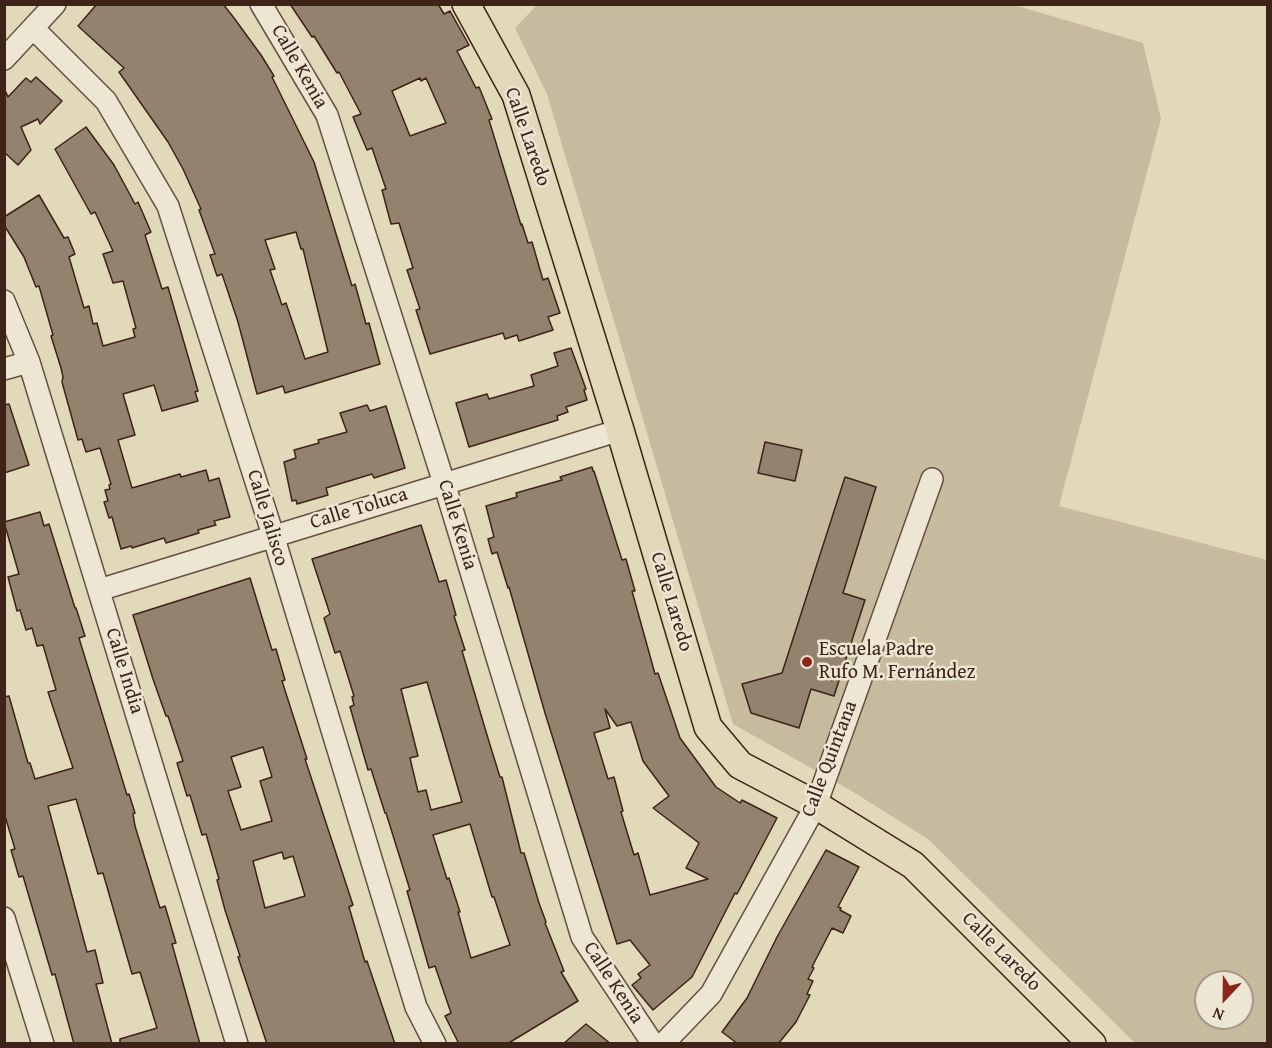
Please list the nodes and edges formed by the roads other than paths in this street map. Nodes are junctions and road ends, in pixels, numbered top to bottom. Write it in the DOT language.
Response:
graph roads {
  1 [pos="55,4"];
  2 [pos="261,4"];
  3 [pos="466,4"];
  4 [pos="33,28"];
  5 [pos="4,59"];
  6 [pos="4,302"];
  7 [pos="29,362"];
  8 [pos="4,369"];
  9 [pos="620,430"];
  10 [pos="932,479"];
  11 [pos="444,483"];
  12 [pos="273,535"];
  13 [pos="99,590"];
  14 [pos="816,805"];
  15 [pos="4,918"];
  16 [pos="43,1044"];
  17 [pos="237,1044"];
  18 [pos="435,1044"];
  19 [pos="652,1044"];
  20 [pos="663,1044"];
  21 [pos="1092,1044"];
  1 -- 4 [label="street"];
  2 -- 11 [label="street, Calle Kenia"];
  3 -- 9 [label="main road, Calle Laredo"];
  4 -- 5 [label="street"];
  4 -- 12 [label="street, Calle Jalisco"];
  6 -- 7 [label="street, Calle India"];
  7 -- 8 [label="street"];
  7 -- 13 [label="street, Calle India"];
  9 -- 11 [label="street, Calle Toluca"];
  9 -- 14 [label="main road, Calle Laredo"];
  10 -- 14 [label="street, Calle Quintana"];
  11 -- 12 [label="street, Calle Toluca"];
  11 -- 19 [label="street, Calle Kenia"];
  12 -- 13 [label="street, Calle Toluca"];
  12 -- 18 [label="street, Calle Jalisco"];
  13 -- 17 [label="street, Calle India"];
  14 -- 20 [label="street, Calle Quintana"];
  14 -- 21 [label="main road, Calle Laredo"];
  15 -- 16 [label="street"];
}
